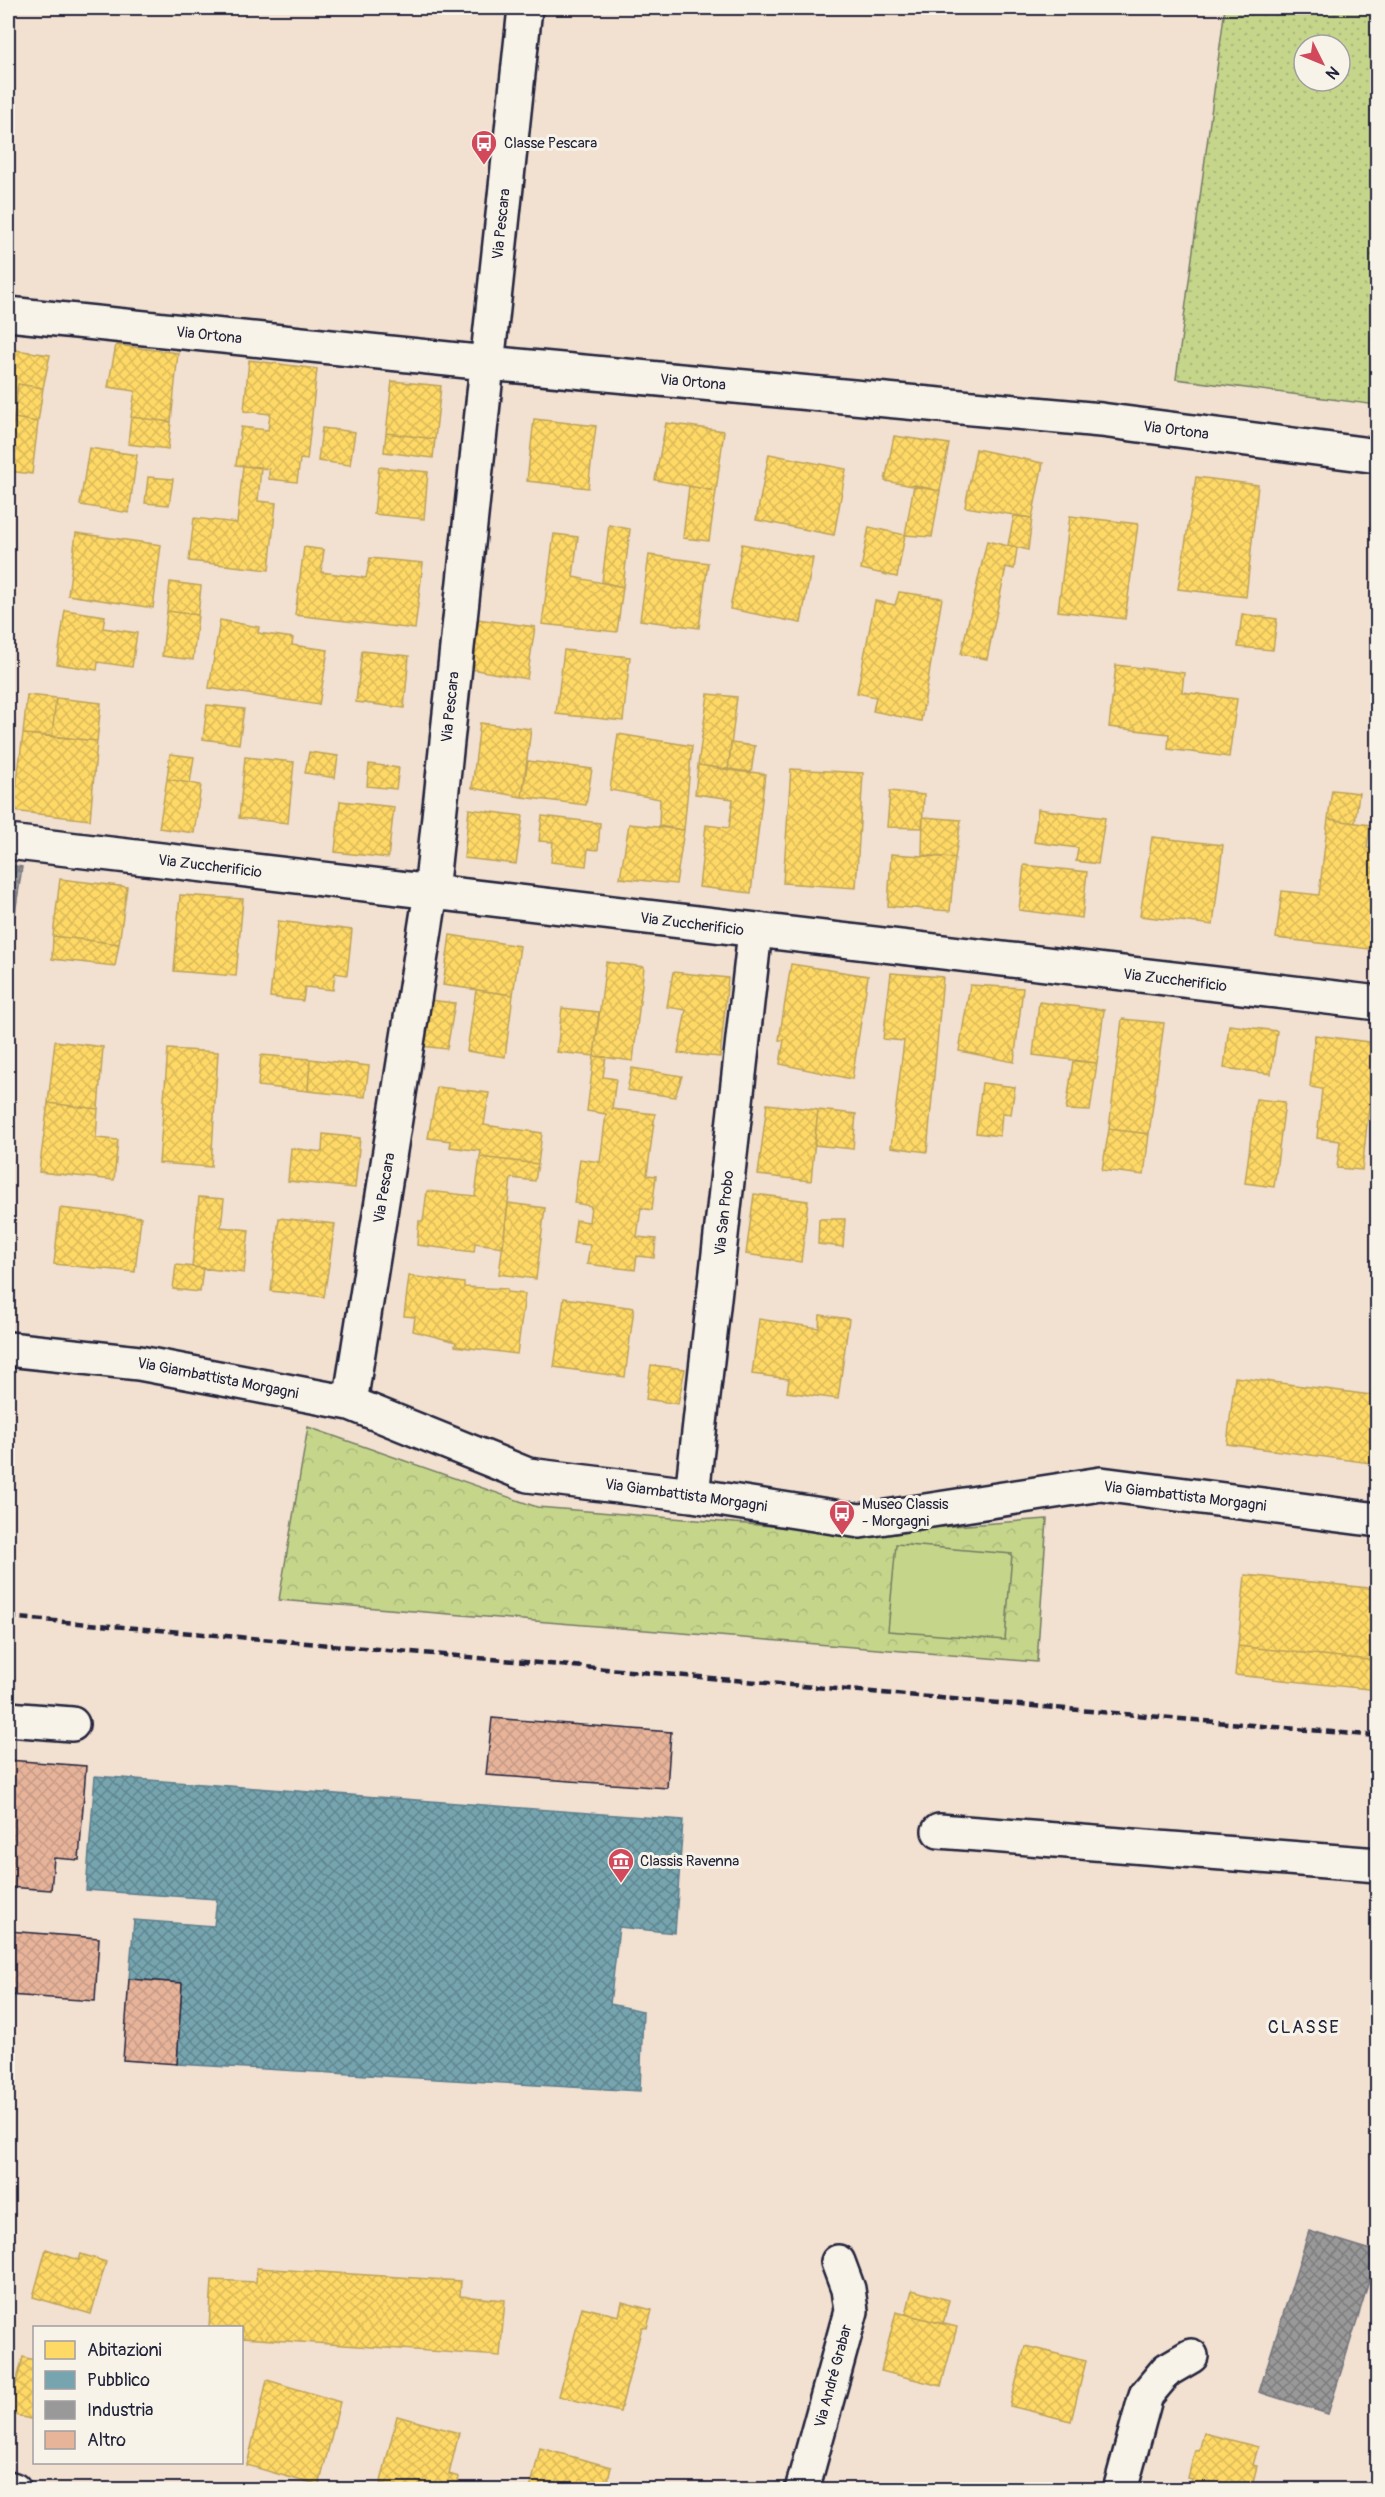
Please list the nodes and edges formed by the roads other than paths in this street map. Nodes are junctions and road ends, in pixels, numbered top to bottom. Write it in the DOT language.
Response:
graph roads {
  1 [pos="532,23"];
  2 [pos="8,314"];
  3 [pos="487,363"];
  4 [pos="1377,456"];
  5 [pos="8,842"];
  6 [pos="431,892"];
  7 [pos="755,931"];
  8 [pos="1377,1003"];
  9 [pos="8,1349"];
  10 [pos="350,1403"];
  11 [pos="692,1495"];
  12 [pos="1377,1520"];
  13 [pos="8,1719"];
  14 [pos="72,1724"];
  15 [pos="939,1831"];
  16 [pos="1377,1865"];
  17 [pos="838,2262"];
  18 [pos="1191,2356"];
  19 [pos="8,2488"];
  20 [pos="14,2490"];
  21 [pos="802,2490"];
  22 [pos="1120,2490"];
  1 -- 3 [label="street, Via Pescara"];
  2 -- 3 [label="street, Via Ortona"];
  3 -- 4 [label="street, Via Ortona"];
  3 -- 6 [label="street, Via Pescara"];
  5 -- 6 [label="street, Via Zuccherificio"];
  6 -- 7 [label="street, Via Zuccherificio"];
  6 -- 10 [label="street, Via Pescara"];
  7 -- 8 [label="street, Via Zuccherificio"];
  7 -- 11 [label="street, Via San Probo"];
  9 -- 10 [label="street, Via Giambattista Morgagni"];
  10 -- 11 [label="street, Via Giambattista Morgagni"];
  11 -- 12 [label="street, Via Giambattista Morgagni"];
  13 -- 14 [label="street"];
  15 -- 16 [label="street"];
  17 -- 21 [label="street, Via André Grabar"];
  18 -- 22 [label="street"];
  19 -- 20 [label="street"];
}
